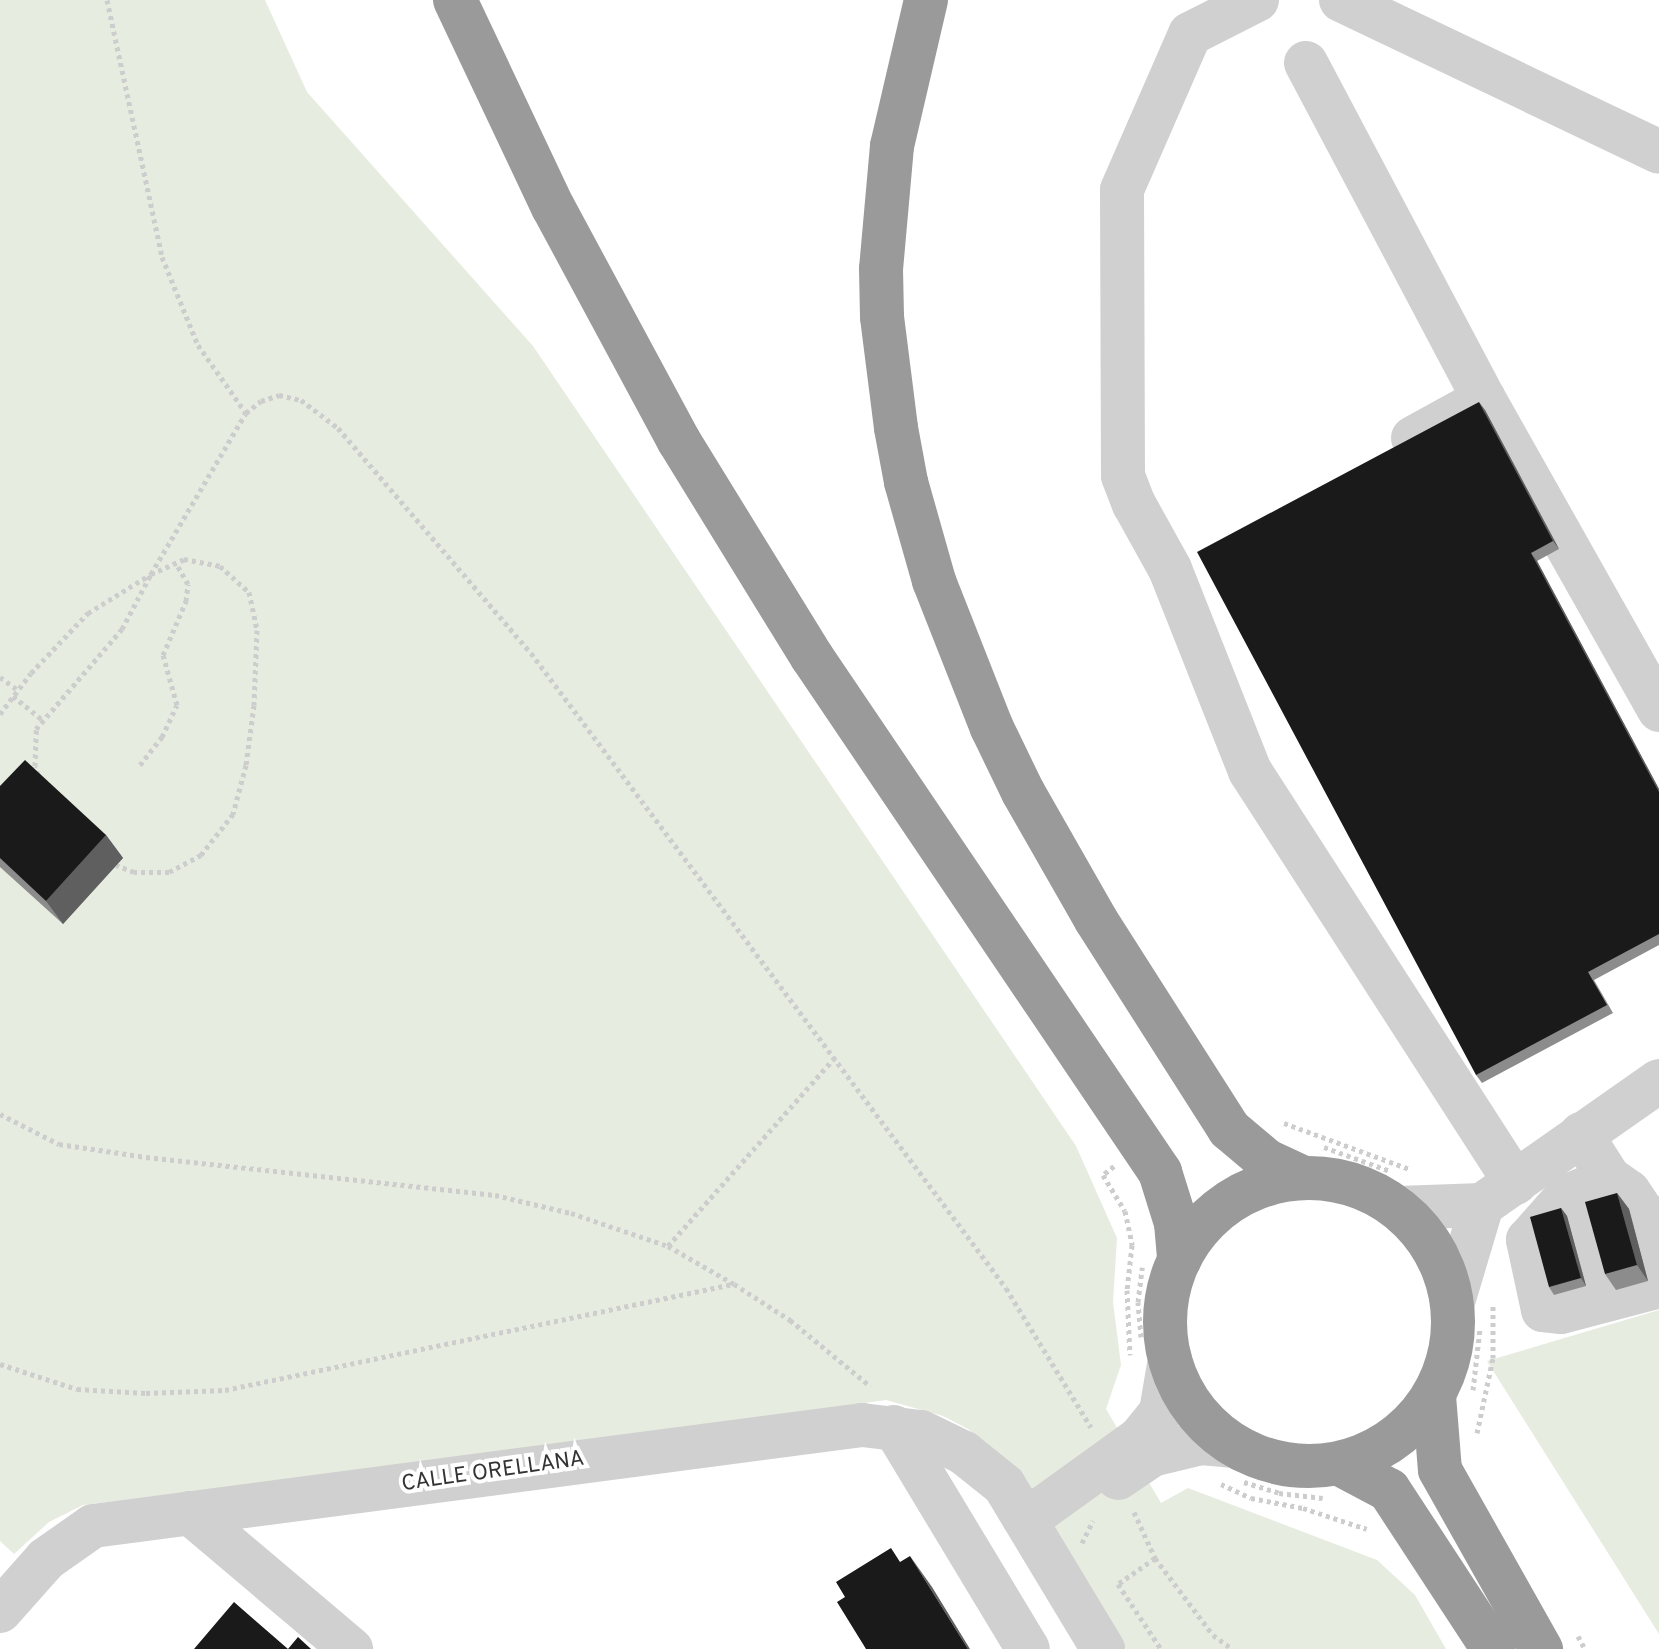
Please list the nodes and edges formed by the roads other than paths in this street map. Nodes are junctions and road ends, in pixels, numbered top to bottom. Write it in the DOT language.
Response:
graph roads {
  1 [pos="455,0"];
  2 [pos="926,0"];
  3 [pos="1257,0"];
  4 [pos="1341,0"];
  5 [pos="1306,63"];
  6 [pos="1659,152"];
  7 [pos="1484,399"];
  8 [pos="1374,458"];
  9 [pos="1211,547"];
  10 [pos="1170,569"];
  11 [pos="1659,710"];
  12 [pos="1659,1081"];
  13 [pos="1581,1134"];
  14 [pos="1306,1160"];
  15 [pos="1405,1185"];
  16 [pos="1595,1185"];
  17 [pos="1499,1194"];
  18 [pos="1596,1249"];
  19 [pos="1161,1260"];
  20 [pos="1534,1267"];
  21 [pos="1607,1299"];
  22 [pos="1476,1308"];
  23 [pos="1148,1355"];
  24 [pos="1453,1395"];
  25 [pos="884,1408"];
  26 [pos="1227,1468"];
  27 [pos="1334,1481"];
  28 [pos="190,1513"];
  29 [pos="1033,1513"];
  30 [pos="0,1611"];
  31 [pos="1555,1636"];
  32 [pos="351,1649"];
  33 [pos="1028,1649"];
  34 [pos="1103,1649"];
  35 [pos="1493,1649"];
  1 -- 19 [label="highway"];
  2 -- 14 [label="highway"];
  3 -- 10 [label="street"];
  4 -- 6 [label="street"];
  5 -- 7 [label="street"];
  7 -- 8 [label="street"];
  7 -- 11 [label="street"];
  9 -- 10 [label="street"];
  10 -- 17 [label="street"];
  12 -- 13 [label="street"];
  13 -- 16 [label="street"];
  13 -- 17 [label="street"];
  14 -- 15 [label="highway"];
  14 -- 19 [label="highway"];
  15 -- 17 [label="street"];
  15 -- 22 [label="highway"];
  16 -- 18 [label="street"];
  16 -- 20 [label="street"];
  16 -- 21 [label="street"];
  17 -- 22 [label="street"];
  18 -- 20 [label="street"];
  18 -- 21 [label="street"];
  19 -- 23 [label="highway"];
  20 -- 21 [label="street"];
  22 -- 24 [label="highway"];
  23 -- 26 [label="highway"];
  23 -- 29 [label="street"];
  24 -- 27 [label="highway"];
  24 -- 31 [label="highway"];
  25 -- 28 [label="street, CALLE ORELLANA"];
  25 -- 29 [label="street, CALLE ORELLANA"];
  25 -- 33 [label="street"];
  26 -- 27 [label="highway"];
  26 -- 29 [label="street"];
  27 -- 35 [label="highway"];
  28 -- 30 [label="street, CALLE ORELLANA"];
  28 -- 32 [label="street"];
  29 -- 34 [label="street"];
}
